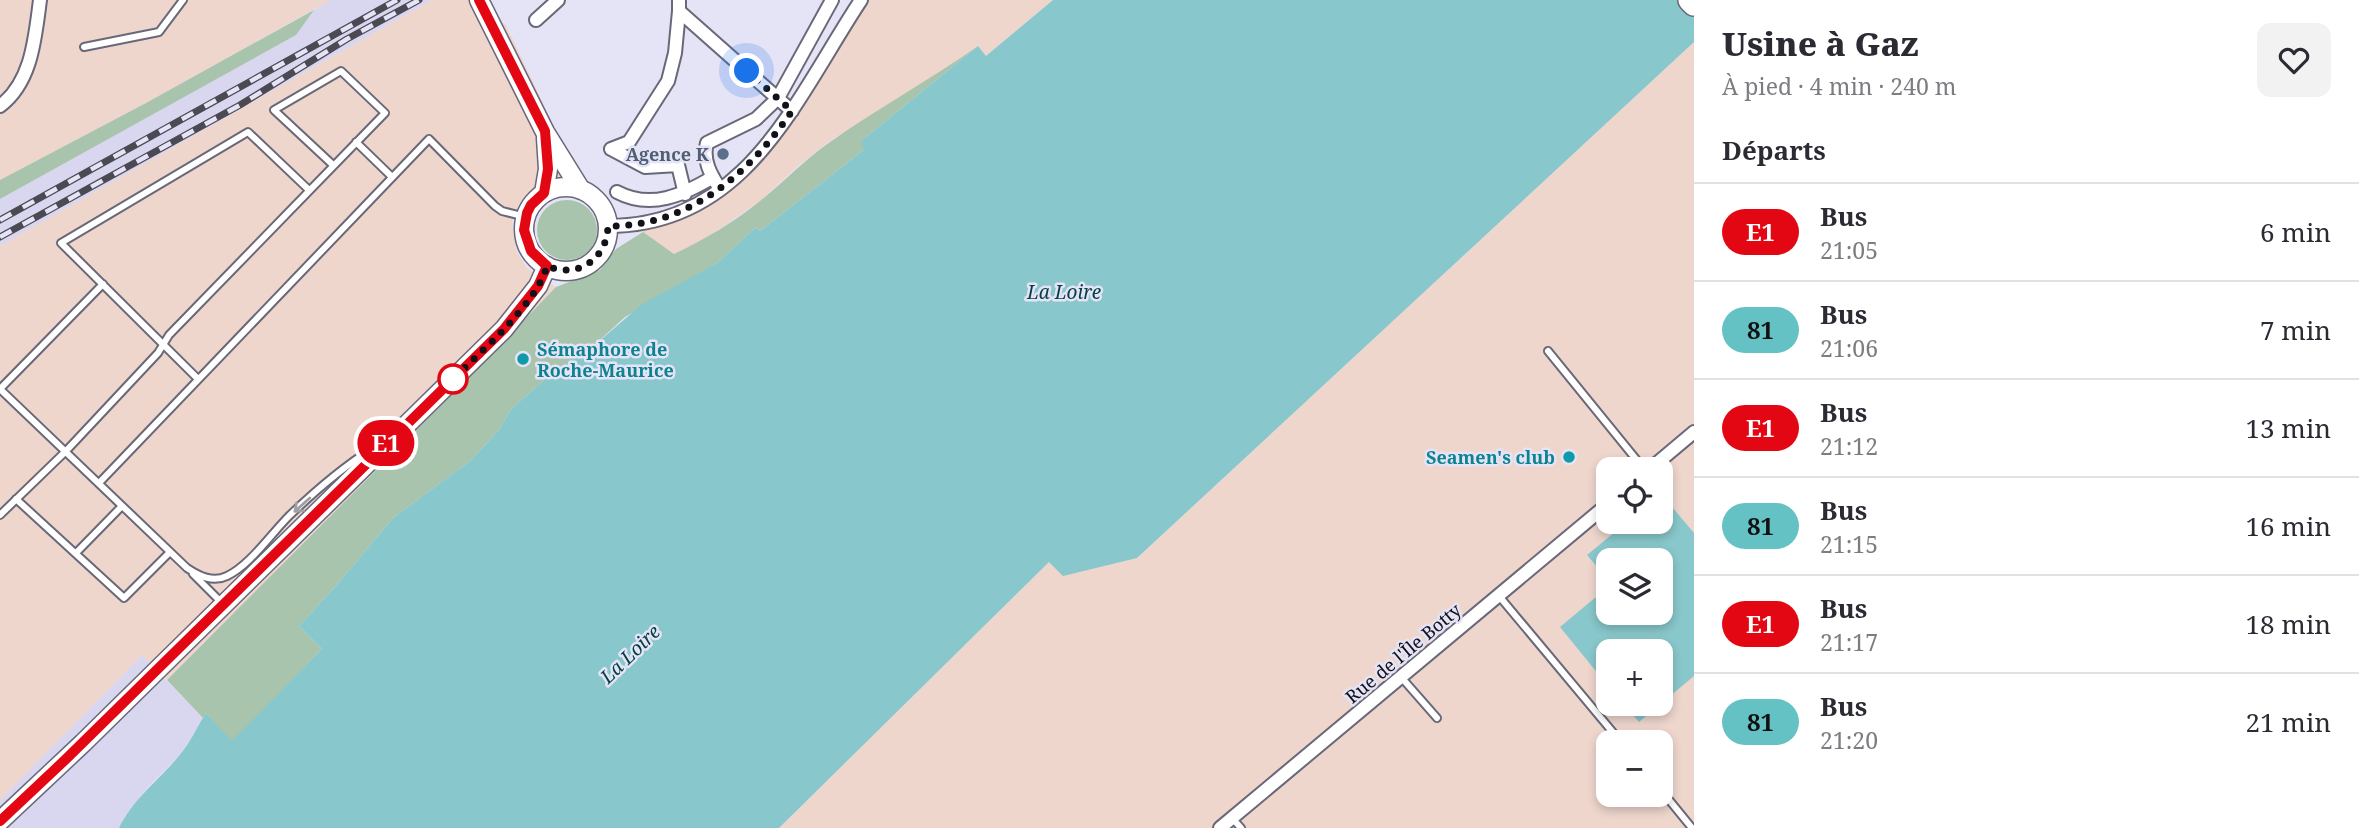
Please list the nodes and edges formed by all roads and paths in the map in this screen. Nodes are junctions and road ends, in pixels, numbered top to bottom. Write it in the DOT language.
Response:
graph roads {
  1 [pos="40,0"];
  2 [pos="183,0"];
  3 [pos="479,0"];
  4 [pos="558,0"];
  5 [pos="833,0"];
  6 [pos="861,0"];
  7 [pos="1690,0"];
  8 [pos="1694,4"];
  9 [pos="679,5"];
  10 [pos="852,14"];
  11 [pos="536,20"];
  12 [pos="84,47"];
  13 [pos="778,99"];
  14 [pos="0,109"];
  15 [pos="792,111"];
  16 [pos="545,131"];
  17 [pos="356,142"];
  18 [pos="333,165"];
  19 [pos="392,177"];
  20 [pos="713,177"];
  21 [pos="720,189"];
  22 [pos="309,190"];
  23 [pos="580,190"];
  24 [pos="617,192"];
  25 [pos="544,193"];
  26 [pos="685,194"];
  27 [pos="526,218"];
  28 [pos="608,226"];
  29 [pos="547,266"];
  30 [pos="103,284"];
  31 [pos="163,345"];
  32 [pos="1548,351"];
  33 [pos="198,379"];
  34 [pos="0,389"];
  35 [pos="1694,432"];
  36 [pos="395,434"];
  37 [pos="66,451"];
  38 [pos="1634,457"];
  39 [pos="1664,457"];
  40 [pos="99,483"];
  41 [pos="16,499"];
  42 [pos="122,506"];
  43 [pos="1596,514"];
  44 [pos="0,515"];
  45 [pos="170,552"];
  46 [pos="76,553"];
  47 [pos="184,566"];
  48 [pos="1499,596"];
  49 [pos="223,604"];
  50 [pos="1401,677"];
  51 [pos="1437,718"];
  52 [pos="1611,730"];
  53 [pos="1673,805"];
  54 [pos="0,821"];
  55 [pos="1237,823"];
  56 [pos="1220,828"];
  57 [pos="1692,828"];
  1 -- 14 [label="street"];
  2 -- 12 [label="lane"];
  3 -- 16 [label="main road"];
  4 -- 11 [label="street"];
  5 -- 10 [label="street"];
  5 -- 13 [label="street"];
  6 -- 10 [label="street"];
  7 -- 8 [label="highway"];
  9 -- 13 [label="street"];
  9 -- 26 [label="street"];
  10 -- 15 [label="street"];
  13 -- 15 [label="street"];
  13 -- 20 [label="street"];
  15 -- 21 [label="street"];
  16 -- 23 [label="main road"];
  16 -- 25 [label="main road"];
  17 -- 18 [label="lane"];
  17 -- 18 [label="lane"];
  17 -- 19 [label="lane"];
  18 -- 22 [label="lane"];
  19 -- 27 [label="lane"];
  19 -- 33 [label="lane"];
  20 -- 21 [label="street"];
  20 -- 26 [label="street"];
  21 -- 28 [label="street"];
  22 -- 30 [label="lane"];
  22 -- 31 [label="lane"];
  23 -- 25 [label="main road"];
  23 -- 28 [label="main road"];
  24 -- 26 [label="street"];
  25 -- 27 [label="main road"];
  27 -- 29 [label="main road"];
  28 -- 29 [label="main road"];
  29 -- 36 [label="main road"];
  30 -- 31 [label="lane"];
  30 -- 34 [label="lane"];
  31 -- 33 [label="lane"];
  31 -- 37 [label="lane"];
  32 -- 38 [label="lane"];
  33 -- 40 [label="lane"];
  34 -- 37 [label="lane"];
  35 -- 39 [label="street"];
  36 -- 47 [label="lane, one-way"];
  36 -- 49 [label="main road"];
  37 -- 40 [label="lane"];
  37 -- 41 [label="lane"];
  40 -- 42 [label="lane"];
  41 -- 44 [label="lane"];
  41 -- 46 [label="lane"];
  42 -- 45 [label="lane"];
  42 -- 46 [label="lane"];
  43 -- 48 [label="street, Rue de l'Île Botty"];
  45 -- 46 [label="lane"];
  45 -- 47 [label="lane"];
  47 -- 49 [label="lane"];
  48 -- 50 [label="street, Rue de l'Île Botty"];
  48 -- 52 [label="lane"];
  49 -- 54 [label="main road"];
  50 -- 51 [label="lane"];
  50 -- 55 [label="street, Rue de l'Île Botty"];
  53 -- 57 [label="lane"];
  55 -- 56 [label="street, Rue de l'Île Botty"];
}
